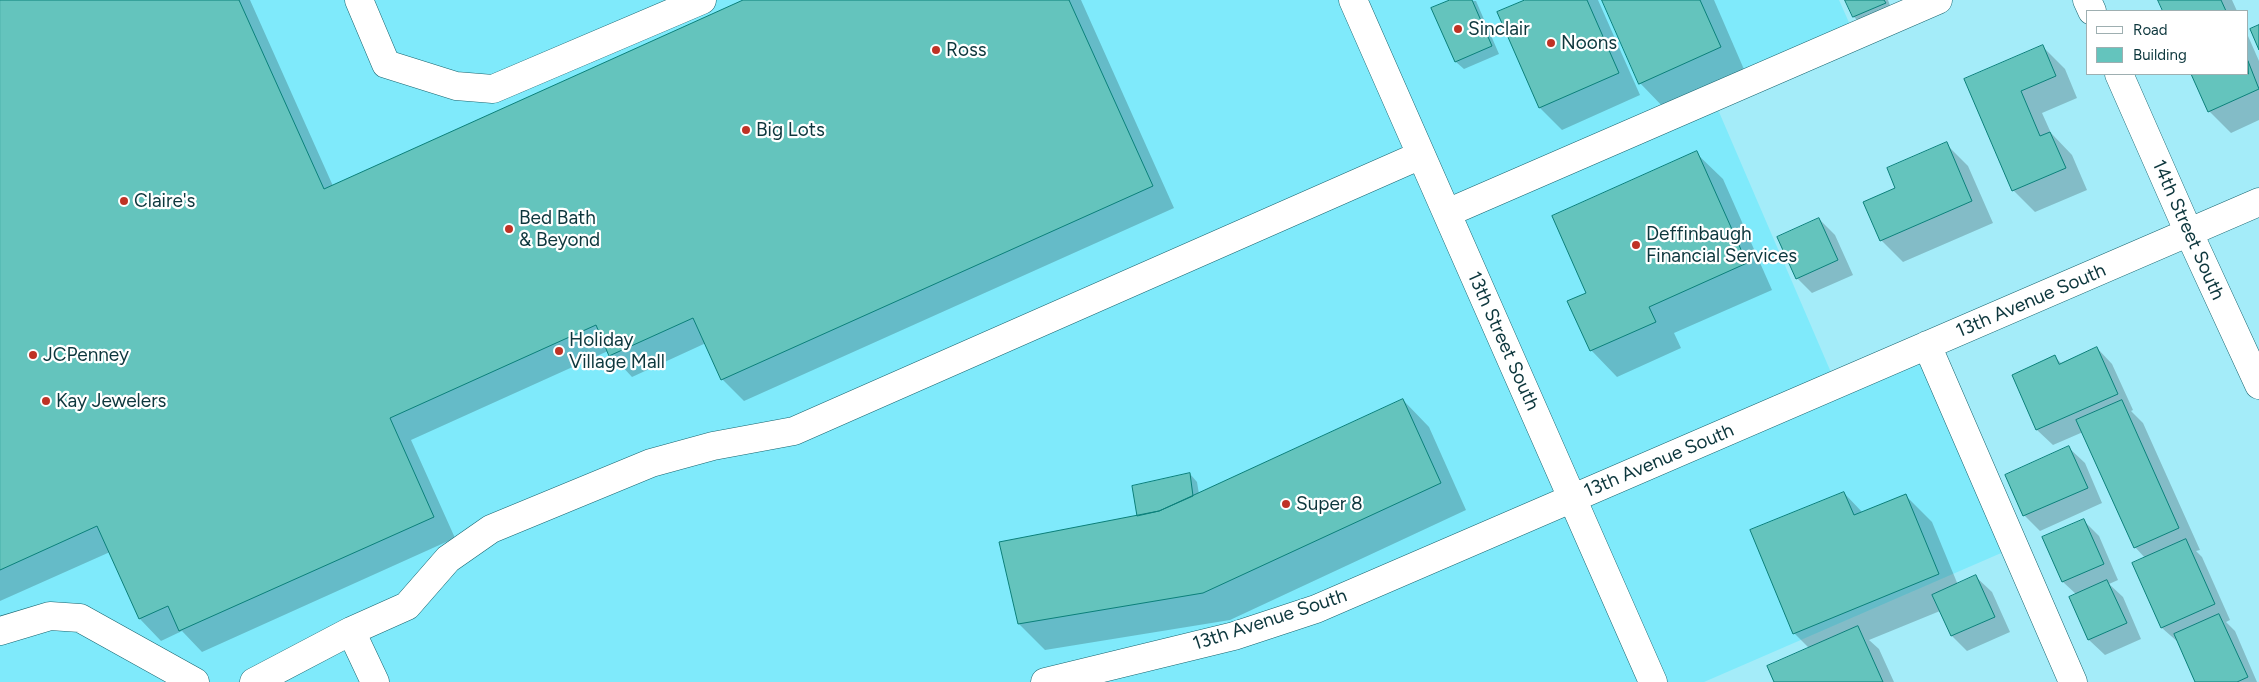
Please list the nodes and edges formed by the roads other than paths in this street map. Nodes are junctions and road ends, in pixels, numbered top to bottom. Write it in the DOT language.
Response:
graph roads {
  1 [pos="359,0"];
  2 [pos="702,0"];
  3 [pos="1353,0"];
  4 [pos="1938,0"];
  5 [pos="2119,75"];
  6 [pos="1421,154"];
  7 [pos="2259,202"];
  8 [pos="1447,213"];
  9 [pos="2189,233"];
  10 [pos="1927,346"];
  11 [pos="2259,386"];
  12 [pos="1572,498"];
  13 [pos="0,631"];
  14 [pos="351,631"];
  15 [pos="195,682"];
  16 [pos="254,682"];
  17 [pos="375,682"];
  18 [pos="1046,682"];
  19 [pos="1653,682"];
  20 [pos="2073,682"];
  1 -- 2 [label="street"];
  3 -- 6 [label="street, 13th Street South"];
  4 -- 8 [label="street"];
  5 -- 9 [label="street, 14th Street South"];
  6 -- 8 [label="street, 13th Street South"];
  6 -- 14 [label="street"];
  7 -- 9 [label="street, 13th Avenue South"];
  8 -- 12 [label="street, 13th Street South"];
  9 -- 10 [label="street, 13th Avenue South"];
  9 -- 11 [label="street, 14th Street South"];
  10 -- 12 [label="street, 13th Avenue South"];
  10 -- 20 [label="street"];
  12 -- 18 [label="street, 13th Avenue South"];
  12 -- 19 [label="street, 13th Street South"];
  13 -- 15 [label="street"];
  14 -- 16 [label="street"];
  14 -- 17 [label="street"];
}
